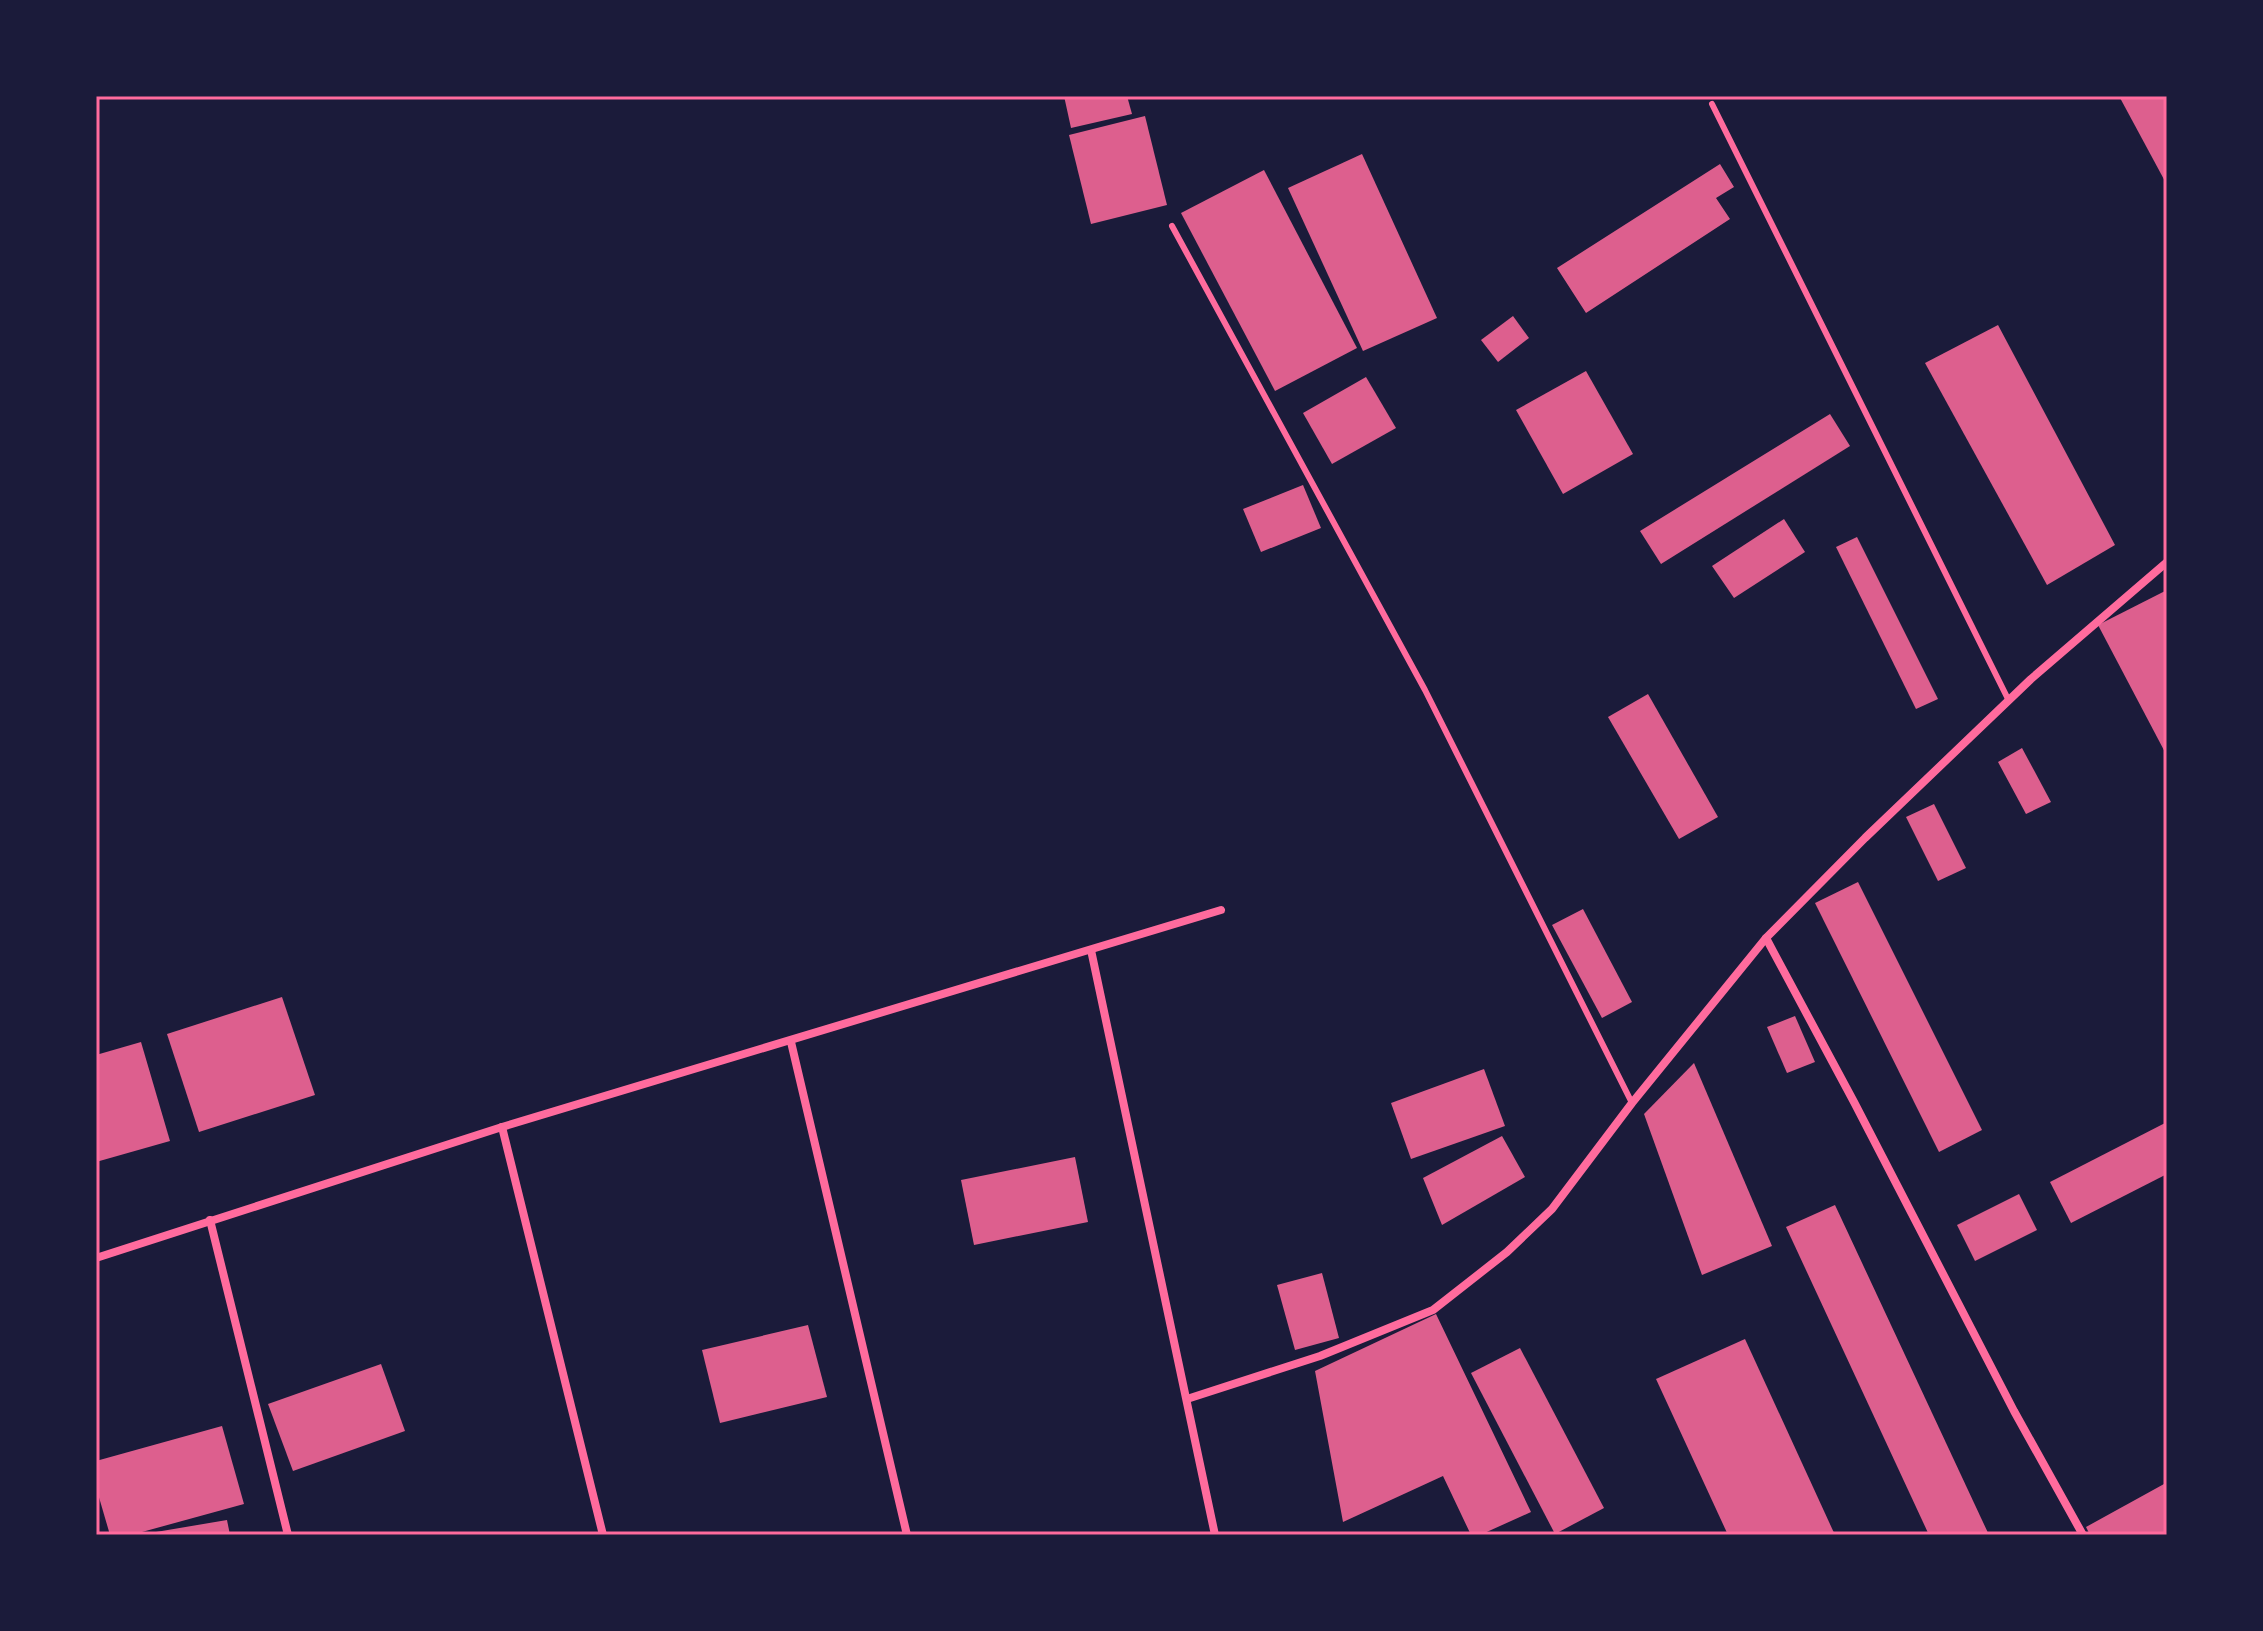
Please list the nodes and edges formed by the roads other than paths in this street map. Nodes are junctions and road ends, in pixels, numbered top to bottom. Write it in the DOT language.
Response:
graph roads {
  1 [pos="1712,104"];
  2 [pos="1172,226"];
  3 [pos="2167,562"];
  4 [pos="2009,701"];
  5 [pos="1221,910"];
  6 [pos="1766,938"];
  7 [pos="1091,950"];
  8 [pos="791,1042"];
  9 [pos="1632,1103"];
  10 [pos="502,1127"];
  11 [pos="210,1220"];
  12 [pos="96,1258"];
  13 [pos="1187,1399"];
  14 [pos="288,1535"];
  15 [pos="603,1535"];
  16 [pos="907,1535"];
  17 [pos="1215,1535"];
  18 [pos="2083,1535"];
  1 -- 4 [label="lane"];
  2 -- 9 [label="lane"];
  3 -- 4 [label="street"];
  4 -- 6 [label="street"];
  5 -- 7 [label="street"];
  6 -- 9 [label="street"];
  6 -- 18 [label="street"];
  7 -- 8 [label="street"];
  7 -- 13 [label="street"];
  8 -- 10 [label="street"];
  8 -- 16 [label="street"];
  9 -- 13 [label="street"];
  10 -- 11 [label="street"];
  10 -- 15 [label="street"];
  11 -- 12 [label="street"];
  11 -- 14 [label="street"];
  13 -- 17 [label="street"];
}
